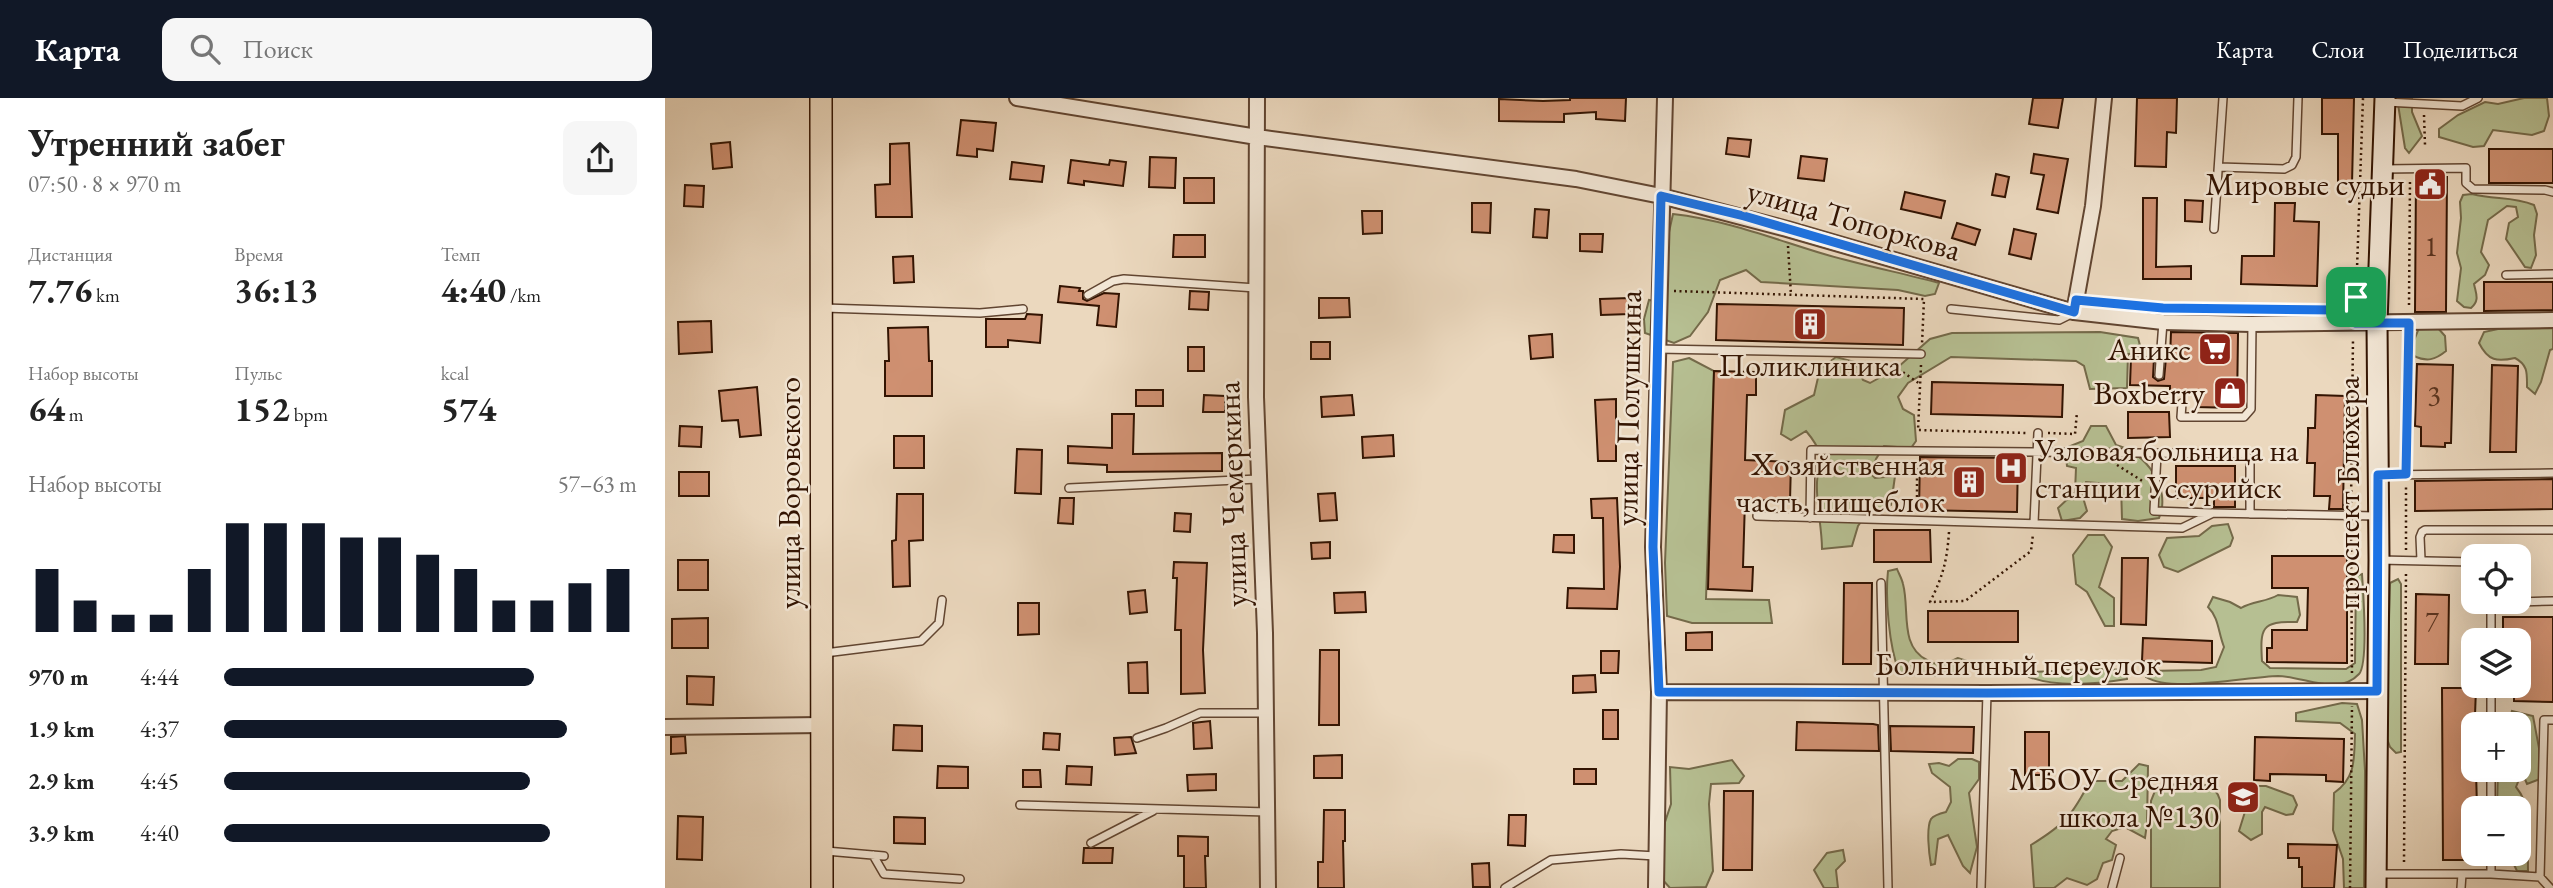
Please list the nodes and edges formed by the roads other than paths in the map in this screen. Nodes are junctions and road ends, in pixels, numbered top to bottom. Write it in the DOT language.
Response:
graph roads {
  1 [pos="821,98"];
  2 [pos="1017,98"];
  3 [pos="1257,98"];
  4 [pos="1665,98"];
  5 [pos="2104,98"];
  6 [pos="2223,98"];
  7 [pos="2298,98"];
  8 [pos="2479,98"];
  9 [pos="2385,100"];
  10 [pos="1257,137"];
  11 [pos="2219,167"];
  12 [pos="2382,169"];
  13 [pos="2553,192"];
  14 [pos="1661,196"];
  15 [pos="2214,229"];
  16 [pos="2553,274"];
  17 [pos="2506,275"];
  18 [pos="1257,288"];
  19 [pos="1088,295"];
  20 [pos="820,308"];
  21 [pos="1023,309"];
  22 [pos="1951,309"];
  23 [pos="2074,312"];
  24 [pos="2553,320"];
  25 [pos="2163,322"];
  26 [pos="2377,323"];
  27 [pos="2252,324"];
  28 [pos="1657,349"];
  29 [pos="1921,354"];
  30 [pos="2159,375"];
  31 [pos="2182,402"];
  32 [pos="2038,433"];
  33 [pos="2037,453"];
  34 [pos="2157,454"];
  35 [pos="2553,473"];
  36 [pos="2378,475"];
  37 [pos="1259,479"];
  38 [pos="1069,488"];
  39 [pos="2213,513"];
  40 [pos="2250,514"];
  41 [pos="1757,516"];
  42 [pos="2378,516"];
  43 [pos="1810,518"];
  44 [pos="2034,523"];
  45 [pos="2553,530"];
  46 [pos="2379,560"];
  47 [pos="2421,560"];
  48 [pos="2461,562"];
  49 [pos="1881,583"];
  50 [pos="942,600"];
  51 [pos="2553,601"];
  52 [pos="2531,602"];
  53 [pos="821,653"];
  54 [pos="1883,691"];
  55 [pos="2377,691"];
  56 [pos="1659,692"];
  57 [pos="1987,693"];
  58 [pos="1266,713"];
  59 [pos="2553,720"];
  60 [pos="821,725"];
  61 [pos="665,727"];
  62 [pos="1137,738"];
  63 [pos="2543,801"];
  64 [pos="2553,801"];
  65 [pos="1020,805"];
  66 [pos="1157,809"];
  67 [pos="1267,812"];
  68 [pos="1091,843"];
  69 [pos="822,851"];
  70 [pos="873,855"];
  71 [pos="884,856"];
  72 [pos="1656,856"];
  73 [pos="2120,858"];
  74 [pos="2491,866"];
  75 [pos="2462,874"];
  76 [pos="2491,874"];
  77 [pos="2540,877"];
  78 [pos="960,879"];
  79 [pos="2376,881"];
  80 [pos="822,888"];
  81 [pos="1268,888"];
  82 [pos="1505,888"];
  83 [pos="1656,888"];
  84 [pos="1888,888"];
  85 [pos="1980,888"];
  86 [pos="2112,888"];
  87 [pos="2461,888"];
  88 [pos="2550,888"];
  1 -- 20 [label="main road, улица Воровского"];
  2 -- 10 [label="street, улица Топоркова"];
  3 -- 10 [label="street, улица Чемеркина"];
  4 -- 14 [label="street, улица Полушкина"];
  5 -- 23 [label="street"];
  6 -- 11 [label="lane"];
  7 -- 11 [label="lane"];
  8 -- 9 [label="lane"];
  9 -- 12 [label="main road, проспект Блюхера"];
  10 -- 14 [label="street, улица Топоркова"];
  10 -- 18 [label="street, улица Чемеркина"];
  11 -- 15 [label="lane"];
  12 -- 13 [label="lane"];
  12 -- 26 [label="main road, проспект Блюхера"];
  14 -- 23 [label="street, улица Топоркова"];
  14 -- 28 [label="street, улица Полушкина"];
  16 -- 17 [label="lane"];
  18 -- 19 [label="lane"];
  18 -- 37 [label="street, улица Чемеркина"];
  20 -- 21 [label="lane"];
  20 -- 53 [label="main road, улица Воровского"];
  22 -- 23 [label="lane"];
  23 -- 25 [label="street, улица Топоркова"];
  24 -- 26 [label="street, улица Топоркова"];
  25 -- 27 [label="street, улица Топоркова"];
  25 -- 30 [label="lane"];
  26 -- 27 [label="street, улица Топоркова"];
  26 -- 36 [label="main road, проспект Блюхера"];
  27 -- 31 [label="lane"];
  28 -- 29 [label="lane"];
  28 -- 56 [label="street, улица Полушкина"];
  32 -- 33 [label="lane"];
  33 -- 34 [label="lane"];
  33 -- 43 [label="lane"];
  33 -- 44 [label="lane"];
  34 -- 39 [label="lane"];
  34 -- 40 [label="lane"];
  35 -- 36 [label="lane"];
  36 -- 42 [label="main road, проспект Блюхера"];
  37 -- 38 [label="lane"];
  37 -- 58 [label="street, улица Чемеркина"];
  39 -- 40 [label="lane"];
  39 -- 44 [label="lane"];
  40 -- 42 [label="lane"];
  41 -- 43 [label="lane"];
  42 -- 46 [label="main road, проспект Блюхера"];
  43 -- 44 [label="lane"];
  45 -- 47 [label="lane"];
  46 -- 47 [label="lane"];
  46 -- 55 [label="main road, проспект Блюхера"];
  47 -- 48 [label="lane"];
  49 -- 54 [label="lane"];
  50 -- 53 [label="lane"];
  51 -- 52 [label="lane"];
  53 -- 60 [label="main road, улица Воровского"];
  54 -- 56 [label="street, Больничный переулок"];
  54 -- 57 [label="street, Больничный переулок"];
  54 -- 84 [label="lane"];
  55 -- 57 [label="street, Больничный переулок"];
  55 -- 79 [label="main road, проспект Блюхера"];
  56 -- 72 [label="street, улица Полушкина"];
  57 -- 85 [label="lane"];
  58 -- 62 [label="lane"];
  58 -- 67 [label="street, улица Чемеркина"];
  59 -- 63 [label="lane"];
  60 -- 61 [label="street"];
  60 -- 69 [label="main road, улица Воровского"];
  63 -- 64 [label="lane"];
  63 -- 77 [label="lane"];
  65 -- 66 [label="lane"];
  66 -- 67 [label="lane"];
  66 -- 68 [label="lane"];
  67 -- 81 [label="street, улица Чемеркина"];
  69 -- 70 [label="lane"];
  69 -- 80 [label="main road, улица Воровского"];
  70 -- 71 [label="lane"];
  70 -- 78 [label="lane"];
  72 -- 82 [label="lane"];
  72 -- 83 [label="street, улица Полушкина"];
  73 -- 86 [label="lane"];
  74 -- 76 [label="lane"];
  75 -- 76 [label="lane"];
  75 -- 79 [label="lane"];
  75 -- 87 [label="lane"];
  76 -- 77 [label="lane"];
  77 -- 88 [label="lane"];
}
